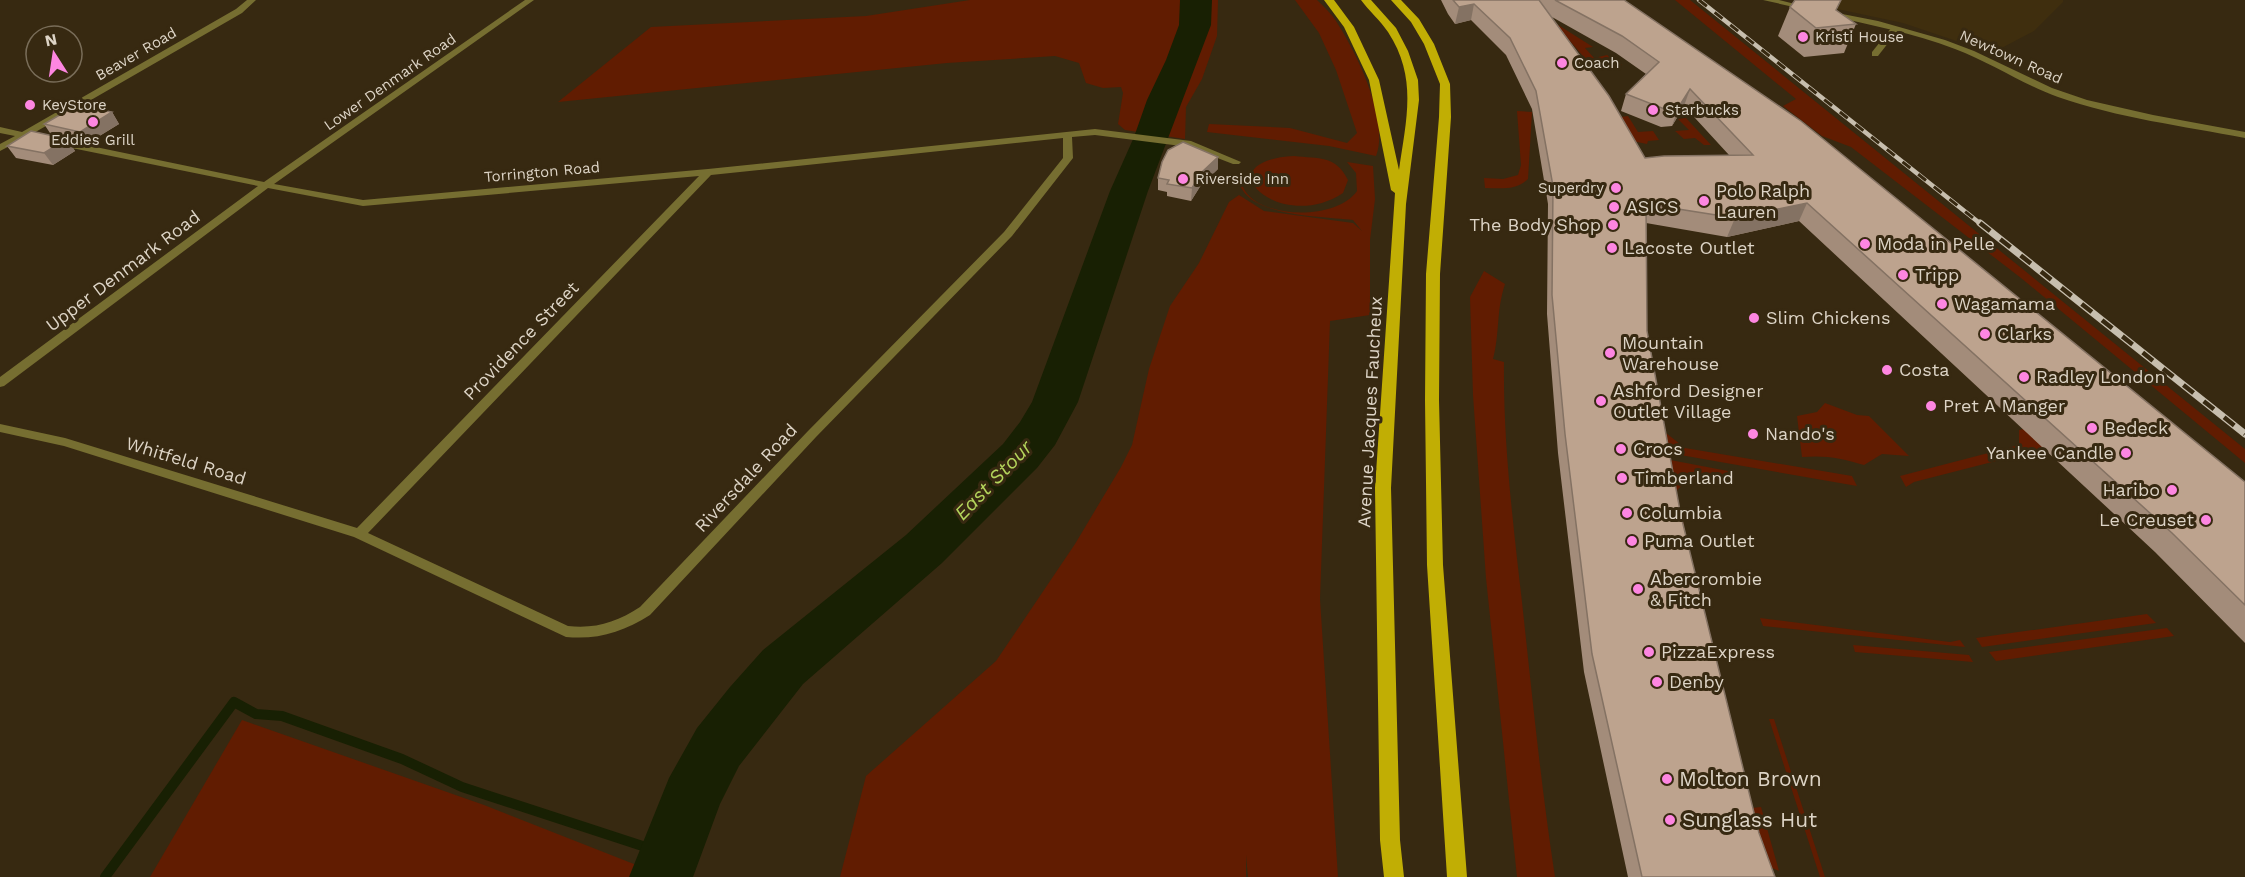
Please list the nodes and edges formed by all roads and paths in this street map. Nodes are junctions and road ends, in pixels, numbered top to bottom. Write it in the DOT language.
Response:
graph roads {
  1 [pos="252,0"];
  2 [pos="530,0"];
  3 [pos="1329,0"];
  4 [pos="1366,0"];
  5 [pos="1396,0"];
  6 [pos="1767,0"];
  7 [pos="1811,9"];
  8 [pos="1822,11"];
  9 [pos="1894,28"];
  10 [pos="1875,54"];
  11 [pos="0,130"];
  12 [pos="1067,134"];
  13 [pos="24,135"];
  14 [pos="2245,135"];
  15 [pos="0,148"];
  16 [pos="1236,162"];
  17 [pos="708,172"];
  18 [pos="266,185"];
  19 [pos="1400,204"];
  20 [pos="0,383"];
  21 [pos="0,428"];
  22 [pos="359,534"];
  23 [pos="1394,877"];
  24 [pos="1457,877"];
  1 -- 13 [label="street, Beaver Road"];
  2 -- 18 [label="street, Lower Denmark Road"];
  3 -- 19 [label="main road"];
  4 -- 19 [label="main road, Avenue Jacques Faucheux"];
  5 -- 24 [label="main road"];
  6 -- 7 [label="street"];
  8 -- 9 [label="street, Newtown Road"];
  9 -- 10 [label="street"];
  9 -- 14 [label="street, Newtown Road"];
  11 -- 13 [label="street, Torrington Road"];
  12 -- 16 [label="street, Torrington Road"];
  12 -- 17 [label="street, Torrington Road"];
  12 -- 22 [label="street, Riversdale Road"];
  13 -- 15 [label="street, Beaver Road"];
  13 -- 18 [label="street, Torrington Road"];
  17 -- 18 [label="street, Torrington Road"];
  17 -- 22 [label="street, Providence Street"];
  18 -- 20 [label="street, Upper Denmark Road"];
  19 -- 23 [label="main road, Avenue Jacques Faucheux"];
  21 -- 22 [label="street, Whitfeld Road"];
}
